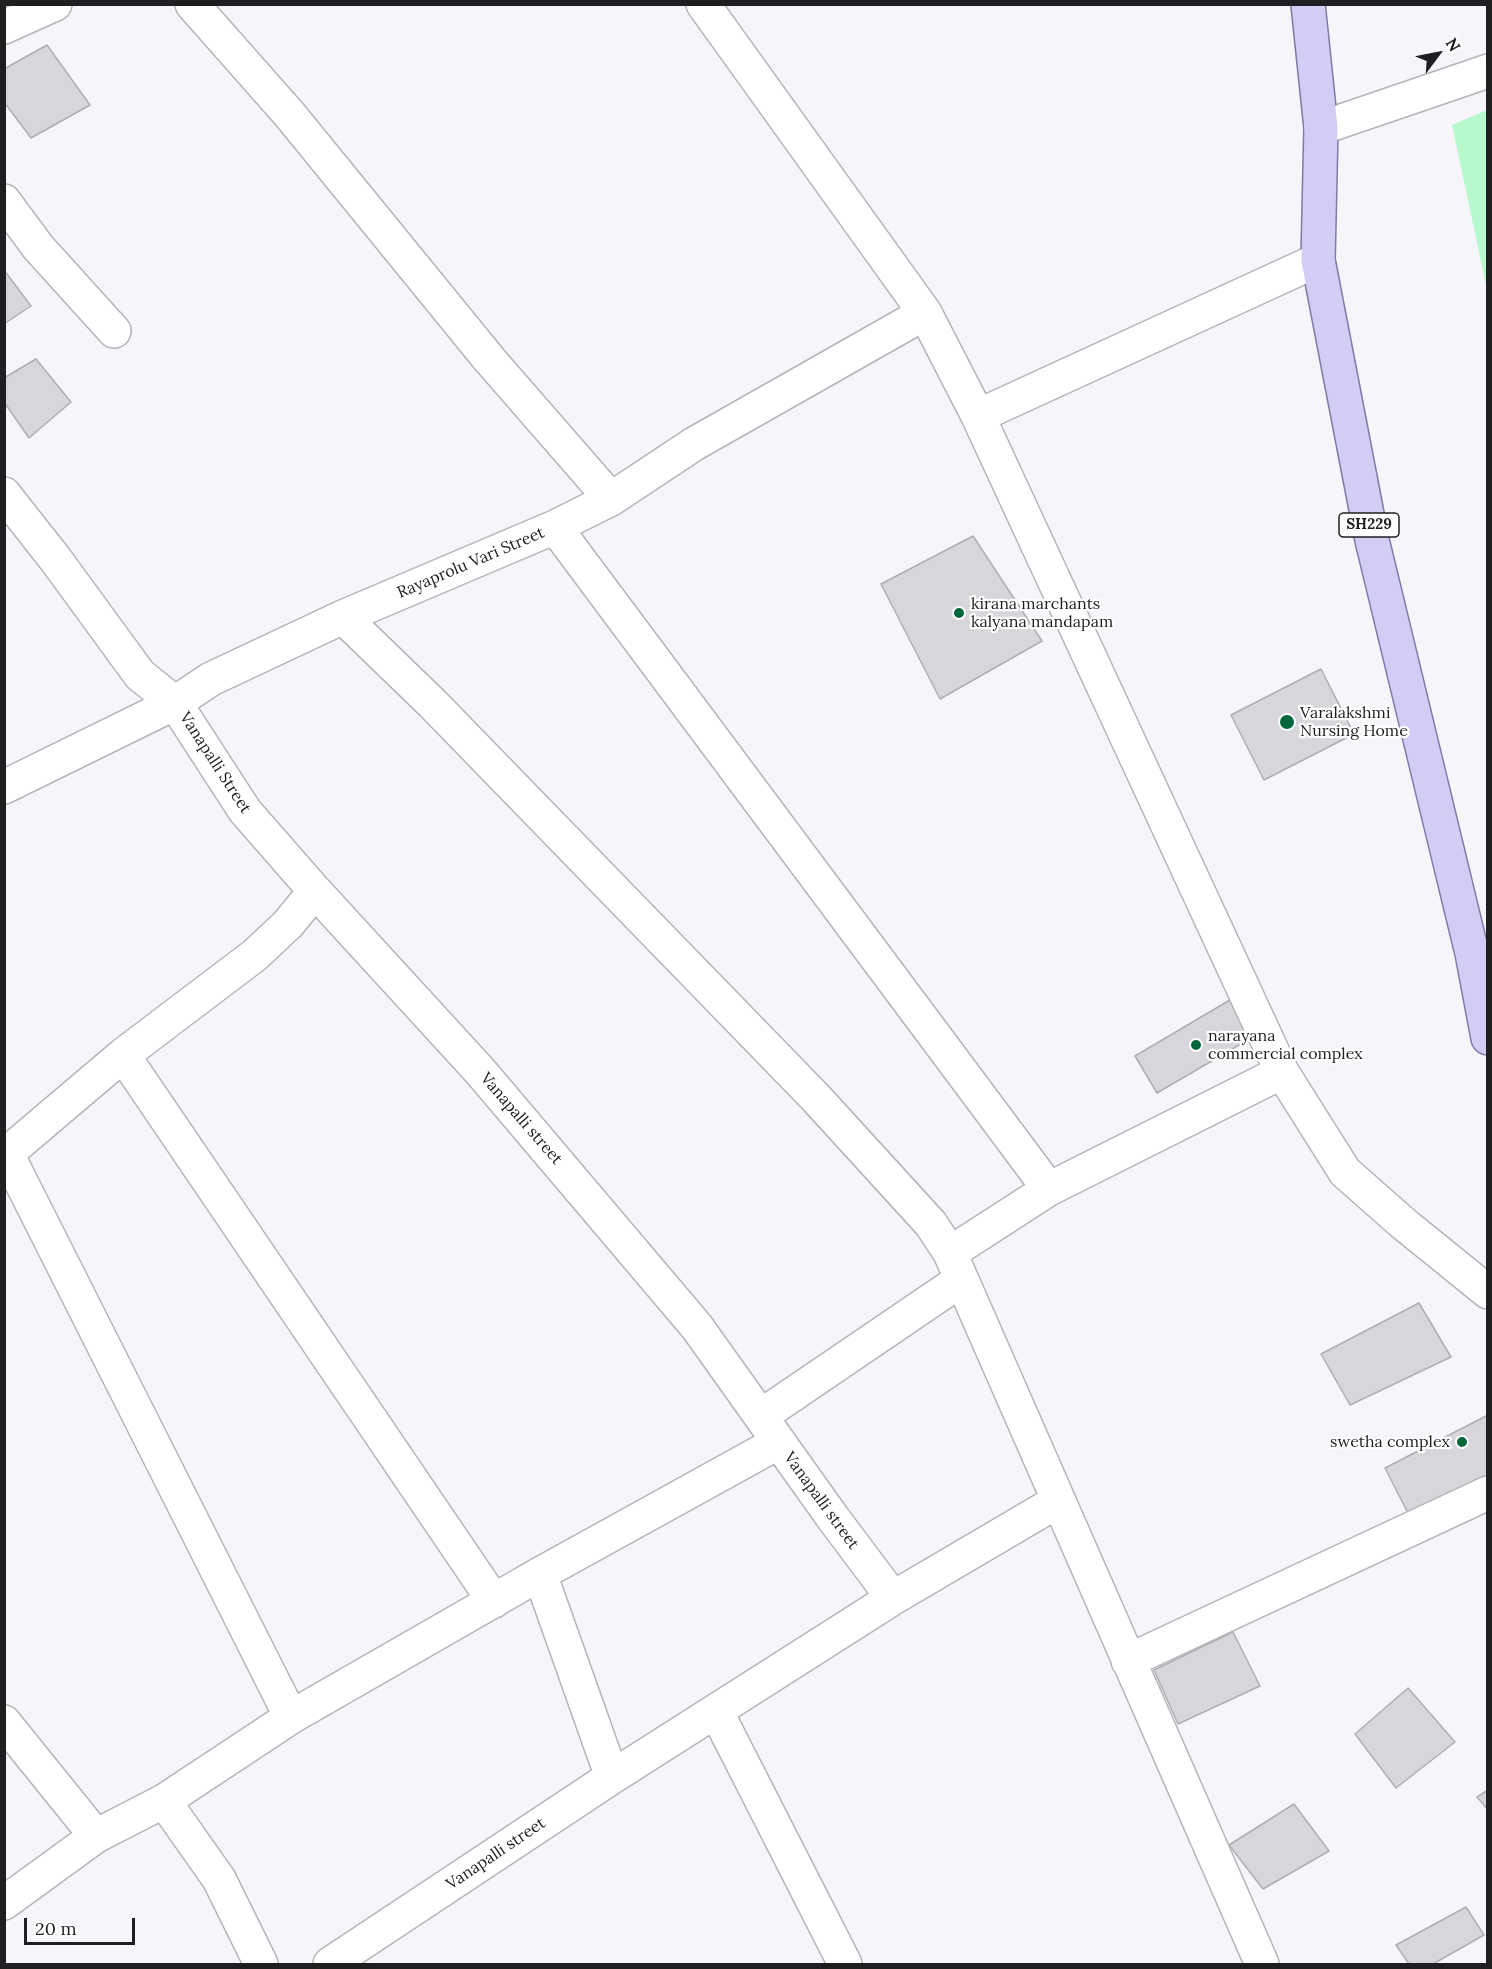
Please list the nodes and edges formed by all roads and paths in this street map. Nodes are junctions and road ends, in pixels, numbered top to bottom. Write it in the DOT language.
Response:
graph roads {
  1 [pos="55,4"];
  2 [pos="192,4"];
  3 [pos="703,4"];
  4 [pos="1308,4"];
  5 [pos="4,27"];
  6 [pos="1488,71"];
  7 [pos="1321,128"];
  8 [pos="4,201"];
  9 [pos="1318,260"];
  10 [pos="925,314"];
  11 [pos="114,331"];
  12 [pos="978,416"];
  13 [pos="4,494"];
  14 [pos="611,500"];
  15 [pos="555,527"];
  16 [pos="343,617"];
  17 [pos="175,703"];
  18 [pos="4,787"];
  19 [pos="315,891"];
  20 [pos="1488,1038"];
  21 [pos="123,1055"];
  22 [pos="1282,1072"];
  23 [pos="6,1155"];
  24 [pos="1049,1189"];
  25 [pos="956,1266"];
  26 [pos="1488,1292"];
  27 [pos="770,1429"];
  28 [pos="1488,1493"];
  29 [pos="1058,1501"];
  30 [pos="540,1574"];
  31 [pos="893,1598"];
  32 [pos="494,1601"];
  33 [pos="1128,1661"];
  34 [pos="716,1711"];
  35 [pos="291,1717"];
  36 [pos="4,1722"];
  37 [pos="612,1777"];
  38 [pos="164,1801"];
  39 [pos="96,1836"];
  40 [pos="4,1903"];
  41 [pos="261,1965"];
  42 [pos="330,1965"];
  43 [pos="845,1965"];
  44 [pos="1262,1965"];
  1 -- 5 [label="street"];
  2 -- 14 [label="street"];
  3 -- 10 [label="street"];
  4 -- 7 [label="main road, SH229"];
  6 -- 7 [label="street"];
  7 -- 9 [label="main road, SH229"];
  8 -- 11 [label="street"];
  9 -- 12 [label="street"];
  9 -- 20 [label="main road, SH229"];
  10 -- 12 [label="street"];
  10 -- 14 [label="street, Rayaprolu Vari Street"];
  12 -- 22 [label="street"];
  13 -- 17 [label="street, Vanapalli Street"];
  14 -- 15 [label="street, Rayaprolu Vari Street"];
  15 -- 16 [label="street, Rayaprolu Vari Street"];
  15 -- 24 [label="street"];
  16 -- 17 [label="street, Rayaprolu Vari Street"];
  16 -- 25 [label="street"];
  17 -- 18 [label="street, Rayaprolu Vari Street"];
  17 -- 19 [label="street, Vanapalli Street"];
  19 -- 21 [label="street"];
  19 -- 27 [label="street, Vanapalli street"];
  21 -- 23 [label="street"];
  21 -- 32 [label="street"];
  22 -- 24 [label="street"];
  22 -- 26 [label="street"];
  23 -- 35 [label="street"];
  24 -- 25 [label="street"];
  25 -- 27 [label="street"];
  25 -- 29 [label="street"];
  27 -- 30 [label="street"];
  27 -- 31 [label="street, Vanapalli street"];
  28 -- 33 [label="street"];
  29 -- 31 [label="street"];
  29 -- 33 [label="street"];
  30 -- 32 [label="street"];
  30 -- 37 [label="street"];
  31 -- 34 [label="street, Vanapalli street"];
  32 -- 35 [label="street"];
  33 -- 44 [label="street"];
  34 -- 37 [label="street, Vanapalli street"];
  34 -- 43 [label="street"];
  35 -- 38 [label="street"];
  36 -- 39 [label="street"];
  37 -- 42 [label="street, Vanapalli street"];
  38 -- 39 [label="street"];
  38 -- 41 [label="street"];
  39 -- 40 [label="street"];
}
